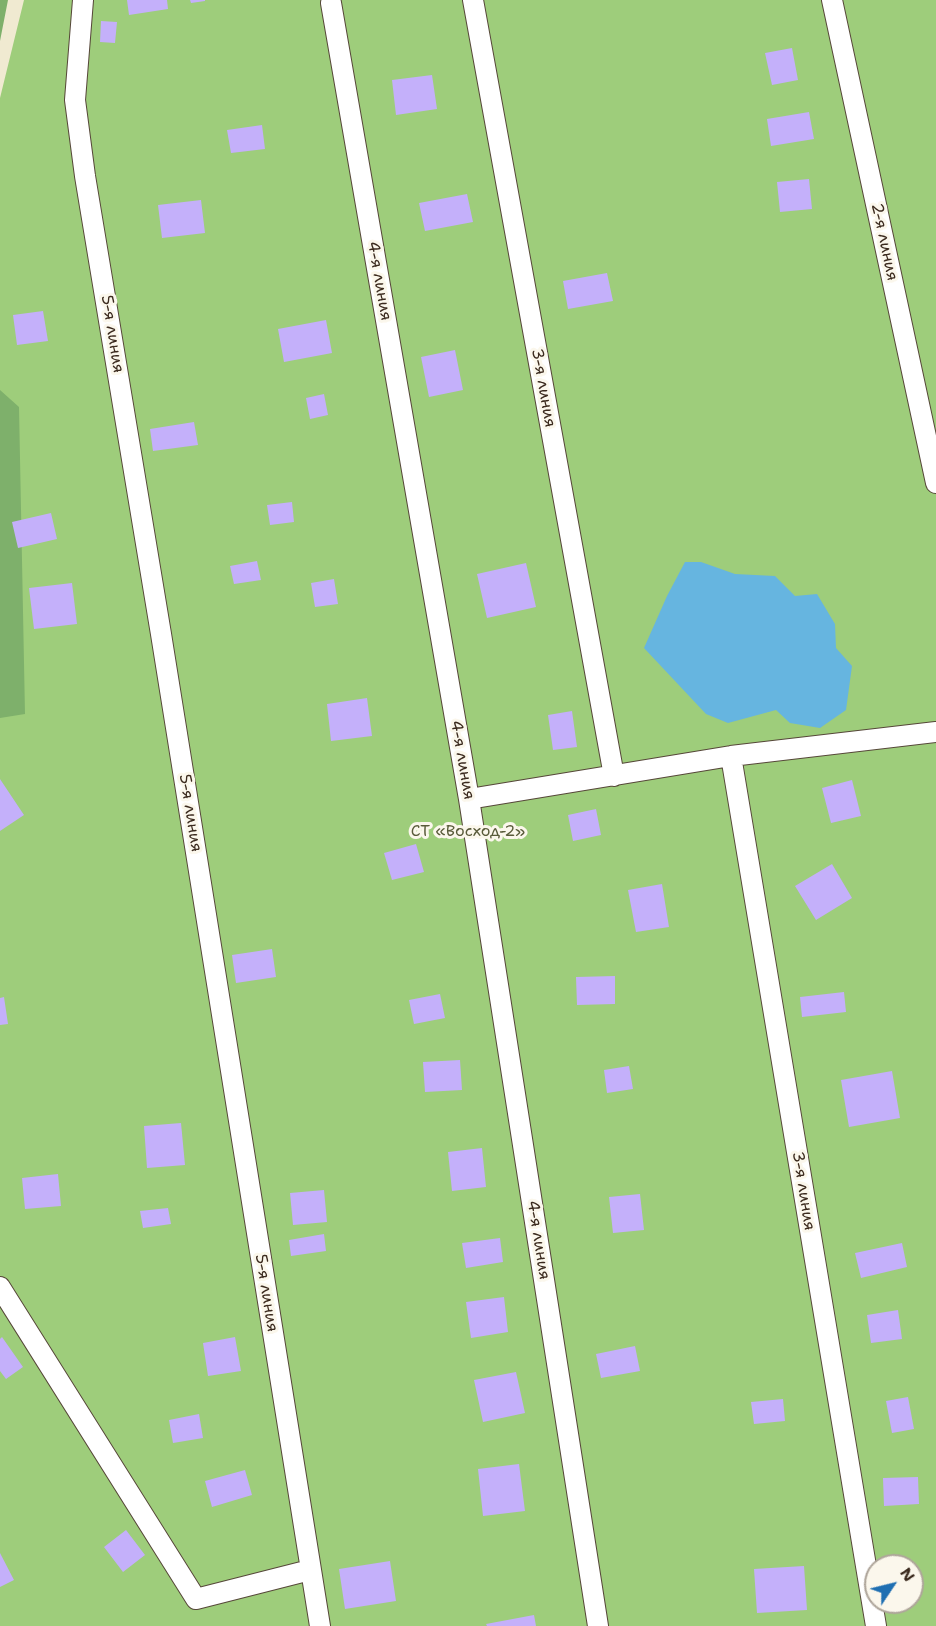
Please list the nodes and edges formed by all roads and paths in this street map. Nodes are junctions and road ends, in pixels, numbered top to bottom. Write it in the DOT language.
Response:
graph roads {
  1 [pos="83,0"];
  2 [pos="473,0"];
  3 [pos="832,0"];
  4 [pos="331,3"];
  5 [pos="936,483"];
  6 [pos="936,732"];
  7 [pos="731,756"];
  8 [pos="614,776"];
  9 [pos="469,799"];
  10 [pos="0,1287"];
  11 [pos="310,1569"];
  12 [pos="320,1626"];
  13 [pos="598,1626"];
  14 [pos="876,1626"];
  1 -- 11 [label="street, 5-я линия"];
  2 -- 8 [label="street, 3-я линия"];
  3 -- 5 [label="street, 2-я линия"];
  4 -- 9 [label="street, 4-я линия"];
  6 -- 7 [label="street"];
  7 -- 8 [label="street"];
  7 -- 14 [label="street, 3-я линия"];
  8 -- 9 [label="street"];
  9 -- 13 [label="street, 4-я линия"];
  10 -- 11 [label="street"];
  11 -- 12 [label="street, 5-я линия"];
}
